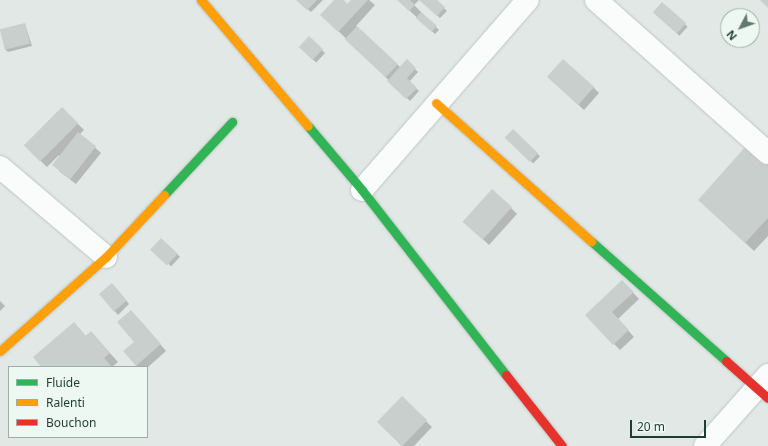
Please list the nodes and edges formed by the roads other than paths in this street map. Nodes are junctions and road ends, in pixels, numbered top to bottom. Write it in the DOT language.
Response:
graph roads {
  1 [pos="528,0"];
  2 [pos="596,0"];
  3 [pos="203,1"];
  4 [pos="436,103"];
  5 [pos="232,122"];
  6 [pos="768,153"];
  7 [pos="0,166"];
  8 [pos="362,190"];
  9 [pos="106,257"];
  10 [pos="0,351"];
  11 [pos="764,387"];
  12 [pos="562,446"];
  13 [pos="705,446"];
  1 -- 4 [label="street"];
  2 -- 6 [label="street"];
  3 -- 8 [label="street"];
  4 -- 8 [label="street"];
  4 -- 11 [label="street"];
  5 -- 9 [label="street"];
  7 -- 9 [label="street"];
  8 -- 12 [label="street"];
  9 -- 10 [label="street"];
  11 -- 13 [label="street"];
}
